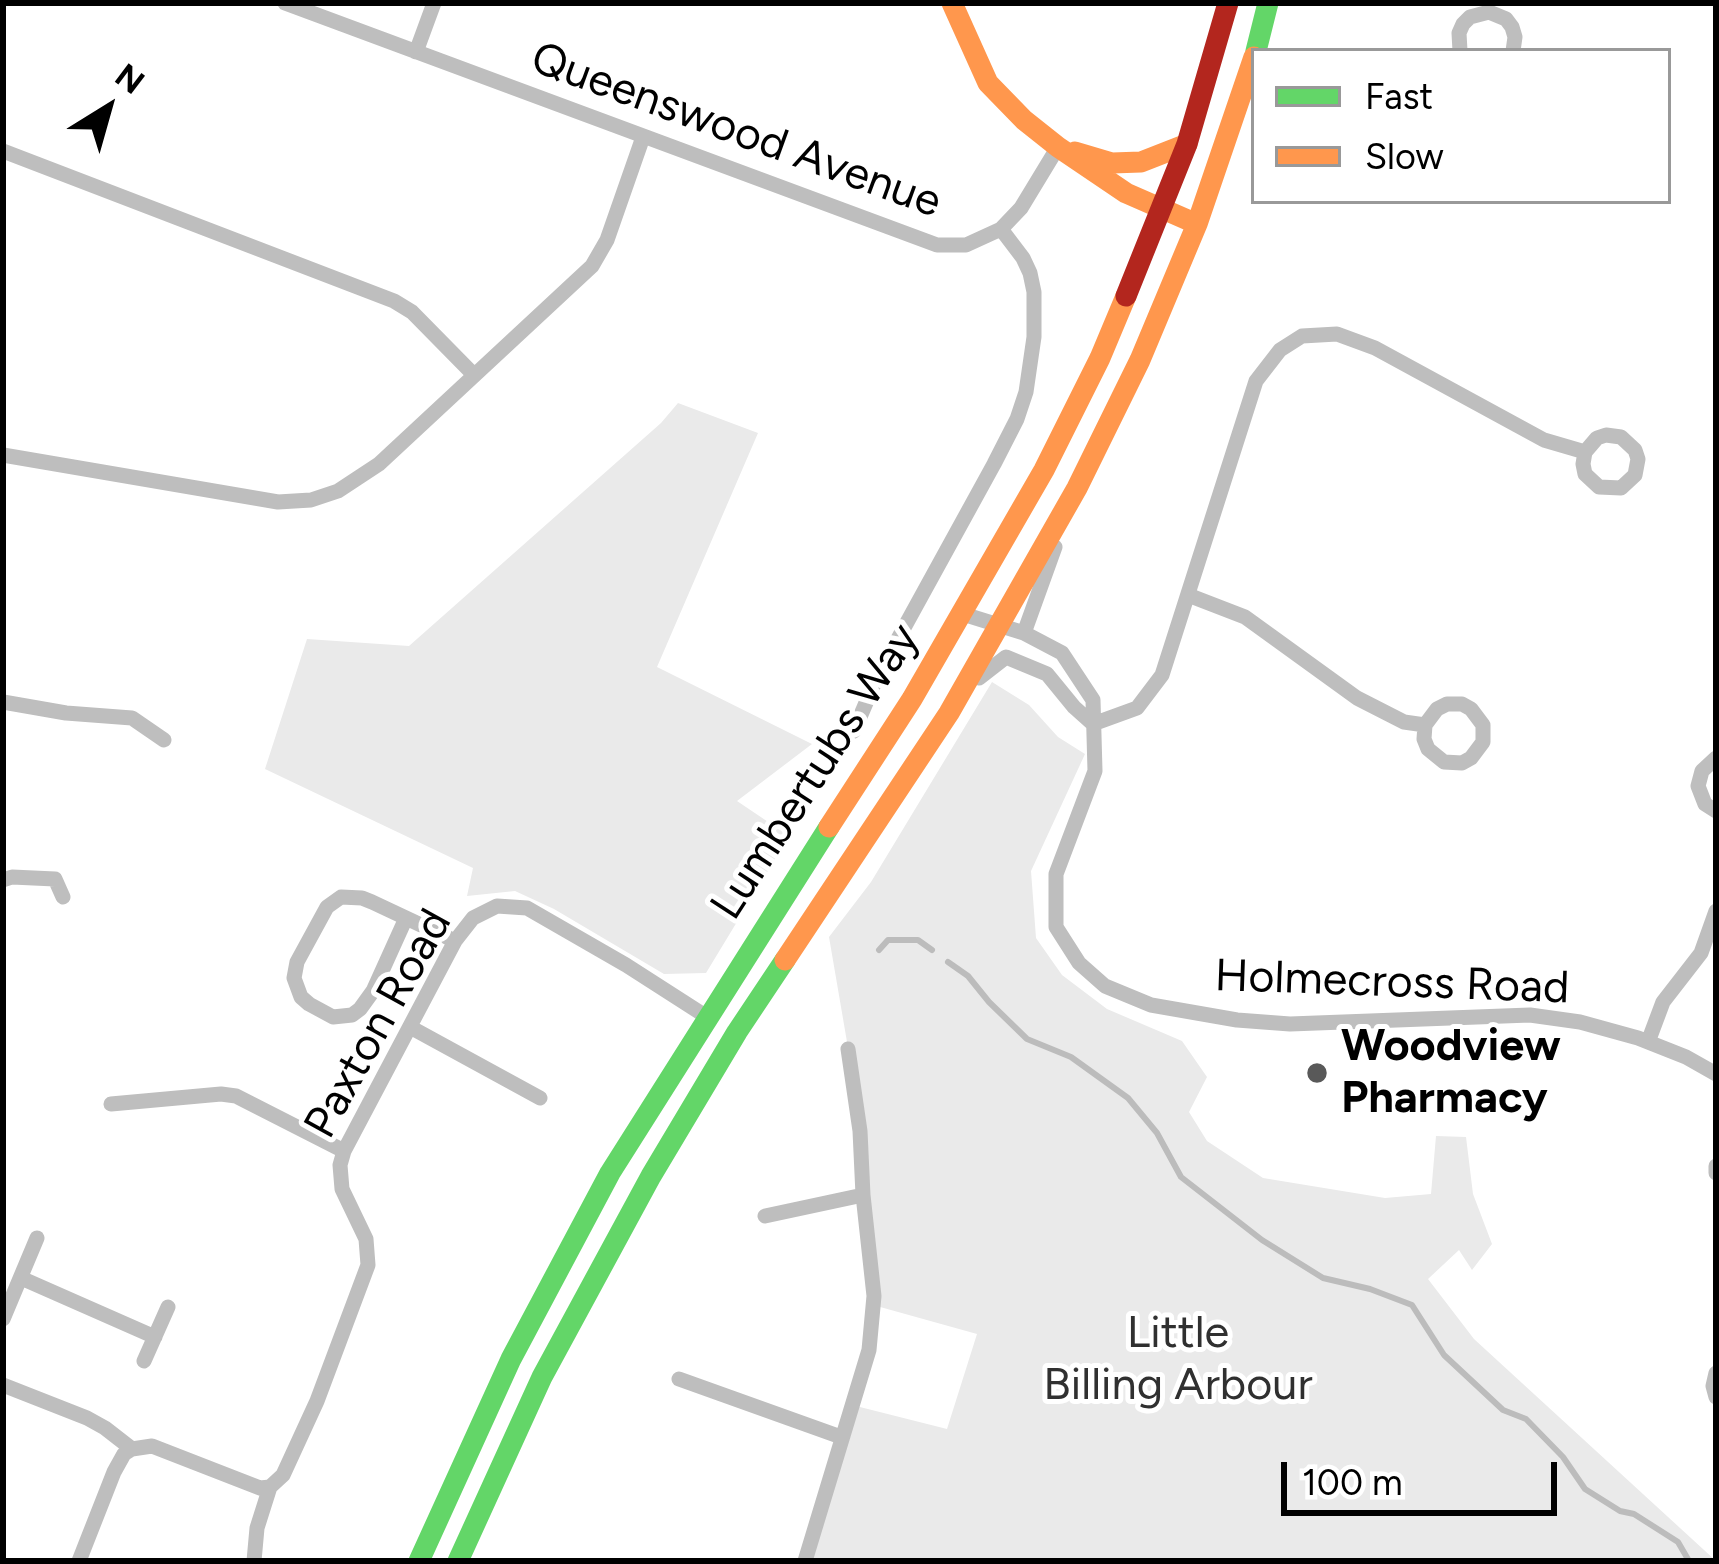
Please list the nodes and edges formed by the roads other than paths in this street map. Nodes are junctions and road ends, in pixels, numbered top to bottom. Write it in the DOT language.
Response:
graph roads {
  1 [pos="285,3"];
  2 [pos="434,3"];
  3 [pos="952,3"];
  4 [pos="1228,3"];
  5 [pos="1268,3"];
  6 [pos="1499,9"];
  7 [pos="1257,48"];
  8 [pos="1460,48"];
  9 [pos="1513,48"];
  10 [pos="416,52"];
  11 [pos="1251,66"];
  12 [pos="643,137"];
  13 [pos="1187,143"];
  14 [pos="1058,147"];
  15 [pos="3,151"];
  16 [pos="1162,210"];
  17 [pos="1197,224"];
  18 [pos="1001,229"];
  19 [pos="474,375"];
  20 [pos="1585,452"];
  21 [pos="3,454"];
  22 [pos="1076,488"];
  23 [pos="1187,595"];
  24 [pos="963,614"];
  25 [pos="1000,624"];
  26 [pos="1024,633"];
  27 [pos="3,702"];
  28 [pos="949,713"];
  29 [pos="1093,724"];
  30 [pos="1425,725"];
  31 [pos="854,731"];
  32 [pos="164,740"];
  33 [pos="1716,758"];
  34 [pos="1716,811"];
  35 [pos="3,880"];
  36 [pos="63,897"];
  37 [pos="1716,911"];
  38 [pos="406,918"];
  39 [pos="455,941"];
  40 [pos="706,1017"];
  41 [pos="410,1027"];
  42 [pos="1648,1042"];
  43 [pos="848,1049"];
  44 [pos="1716,1074"];
  45 [pos="540,1098"];
  46 [pos="111,1104"];
  47 [pos="344,1151"];
  48 [pos="862,1195"];
  49 [pos="765,1216"];
  50 [pos="37,1238"];
  51 [pos="21,1278"];
  52 [pos="168,1307"];
  53 [pos="3,1319"];
  54 [pos="154,1337"];
  55 [pos="144,1360"];
  56 [pos="1716,1373"];
  57 [pos="679,1378"];
  58 [pos="3,1385"];
  59 [pos="1716,1397"];
  60 [pos="841,1437"];
  61 [pos="132,1449"];
  62 [pos="270,1487"];
  63 [pos="79,1561"];
  64 [pos="254,1561"];
  65 [pos="419,1561"];
  66 [pos="458,1561"];
  67 [pos="805,1561"];
  1 -- 10 [label="street, Queenswood Avenue"];
  2 -- 10 [label="street"];
  3 -- 14 [label="main road"];
  4 -- 13 [label="main road, Lumbertubs Way"];
  5 -- 7 [label="main road, Lumbertubs Way"];
  6 -- 8 [label="street"];
  6 -- 9 [label="street"];
  10 -- 12 [label="street, Queenswood Avenue"];
  11 -- 17 [label="main road, Lumbertubs Way"];
  12 -- 18 [label="street, Queenswood Avenue"];
  12 -- 19 [label="street"];
  13 -- 14 [label="main road"];
  13 -- 16 [label="main road, Lumbertubs Way"];
  14 -- 16 [label="main road"];
  14 -- 18 [label="street, Queenswood Avenue"];
  15 -- 19 [label="street"];
  16 -- 17 [label="main road"];
  16 -- 24 [label="main road, Lumbertubs Way"];
  17 -- 22 [label="main road, Lumbertubs Way"];
  18 -- 31 [label="street, Lumbertubs Way"];
  19 -- 21 [label="street"];
  20 -- 23 [label="street"];
  22 -- 25 [label="main road, Lumbertubs Way"];
  22 -- 26 [label="street, Lumbertubs Way"];
  23 -- 29 [label="street"];
  23 -- 30 [label="street"];
  24 -- 25 [label="street, Holmecross Road"];
  24 -- 40 [label="main road, Lumbertubs Way"];
  25 -- 26 [label="street, Holmecross Road"];
  25 -- 28 [label="main road, Lumbertubs Way"];
  26 -- 29 [label="street, Holmecross Road"];
  27 -- 32 [label="street"];
  28 -- 29 [label="street"];
  28 -- 66 [label="main road, Lumbertubs Way"];
  29 -- 42 [label="street, Holmecross Road"];
  33 -- 34 [label="street"];
  35 -- 36 [label="street"];
  37 -- 42 [label="street"];
  38 -- 38 [label="street"];
  38 -- 39 [label="street"];
  39 -- 40 [label="street, Paxton Road"];
  39 -- 41 [label="street, Paxton Road"];
  40 -- 65 [label="main road, Lumbertubs Way"];
  41 -- 45 [label="street"];
  41 -- 47 [label="street, Paxton Road"];
  42 -- 44 [label="street, Holmecross Road"];
  43 -- 48 [label="street"];
  46 -- 47 [label="street"];
  47 -- 62 [label="street, Paxton Road"];
  48 -- 49 [label="street"];
  48 -- 60 [label="street"];
  50 -- 51 [label="street"];
  51 -- 53 [label="street"];
  51 -- 54 [label="street"];
  52 -- 54 [label="street"];
  54 -- 55 [label="street"];
  56 -- 59 [label="street"];
  57 -- 60 [label="street"];
  58 -- 61 [label="street"];
  60 -- 67 [label="street"];
  61 -- 62 [label="street"];
  61 -- 63 [label="street"];
  62 -- 64 [label="street, Paxton Road"];
}
